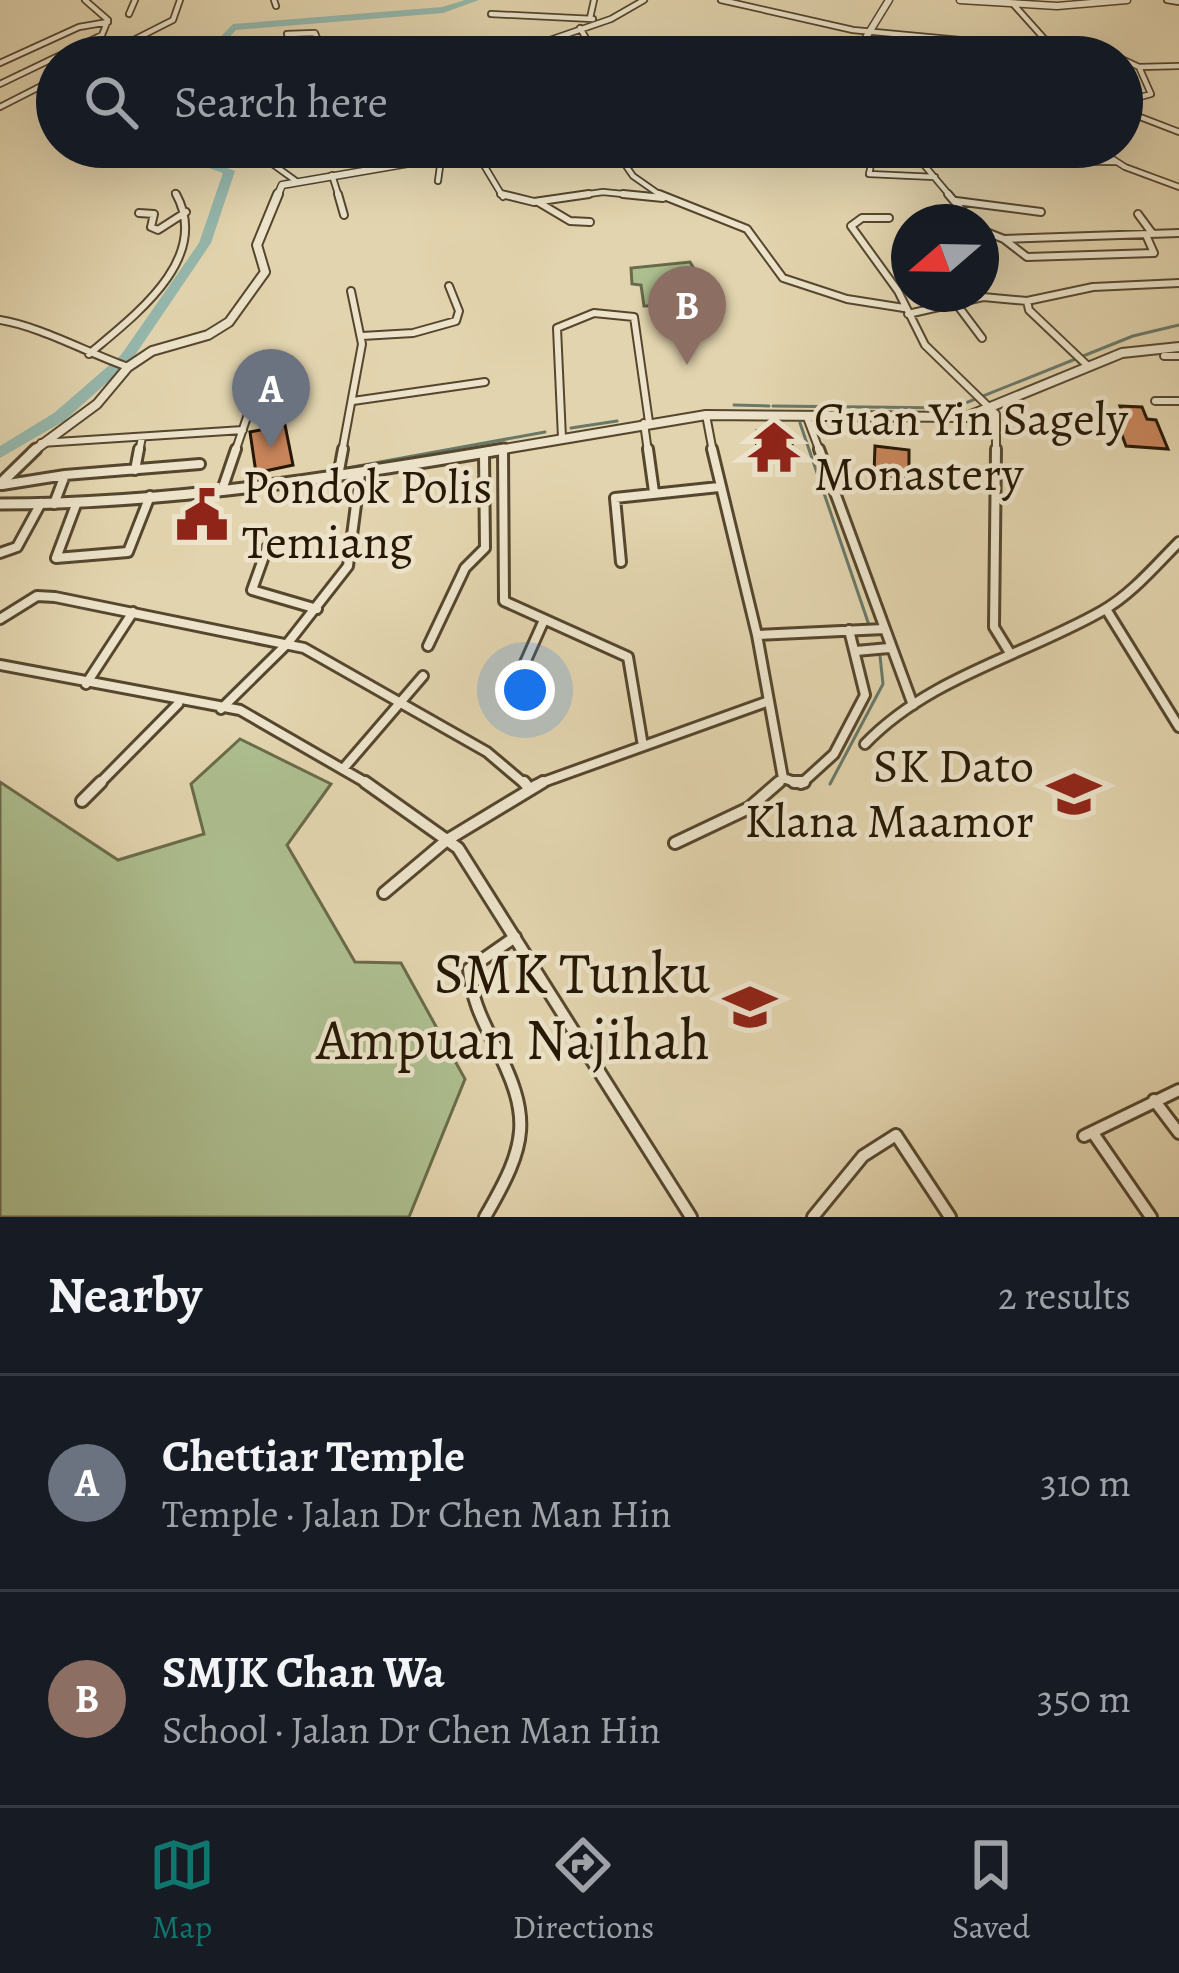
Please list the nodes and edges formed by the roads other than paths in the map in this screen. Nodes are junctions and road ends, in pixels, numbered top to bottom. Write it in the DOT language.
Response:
graph roads {
  1 [pos="88,0"];
  2 [pos="135,0"];
  3 [pos="180,0"];
  4 [pos="594,0"];
  5 [pos="644,0"];
  6 [pos="721,0"];
  7 [pos="889,0"];
  8 [pos="960,0"];
  9 [pos="1124,0"];
  10 [pos="1167,0"];
  11 [pos="1179,2"];
  12 [pos="1014,5"];
  13 [pos="129,14"];
  14 [pos="490,14"];
  15 [pos="592,18"];
  16 [pos="108,22"];
  17 [pos="580,28"];
  18 [pos="869,32"];
  19 [pos="286,34"];
  20 [pos="59,36"];
  21 [pos="100,36"];
  22 [pos="142,36"];
  23 [pos="316,36"];
  24 [pos="561,36"];
  25 [pos="585,36"];
  26 [pos="867,36"];
  27 [pos="914,36"];
  28 [pos="1042,36"];
  29 [pos="36,47"];
  30 [pos="0,63"];
  31 [pos="36,67"];
  32 [pos="1143,67"];
  33 [pos="1179,67"];
  34 [pos="0,84"];
  35 [pos="36,89"];
  36 [pos="0,107"];
  37 [pos="1143,116"];
  38 [pos="1179,132"];
  39 [pos="271,168"];
  40 [pos="363,168"];
  41 [pos="440,168"];
  42 [pos="485,168"];
  43 [pos="627,168"];
  44 [pos="870,168"];
  45 [pos="926,168"];
  46 [pos="1131,168"];
  47 [pos="332,175"];
  48 [pos="934,177"];
  49 [pos="296,181"];
  50 [pos="438,181"];
  51 [pos="1179,188"];
  52 [pos="175,193"];
  53 [pos="664,198"];
  54 [pos="956,201"];
  55 [pos="537,202"];
  56 [pos="958,204"];
  57 [pos="186,212"];
  58 [pos="1041,212"];
  59 [pos="139,213"];
  60 [pos="1138,214"];
  61 [pos="344,215"];
  62 [pos="889,218"];
  63 [pos="590,222"];
  64 [pos="1179,233"];
  65 [pos="1149,234"];
  66 [pos="999,237"];
  67 [pos="1004,239"];
  68 [pos="1179,284"];
  69 [pos="449,286"];
  70 [pos="891,287"];
  71 [pos="351,291"];
  72 [pos="999,298"];
  73 [pos="1027,301"];
  74 [pos="891,308"];
  75 [pos="908,312"];
  76 [pos="962,312"];
  77 [pos="0,320"];
  78 [pos="362,336"];
  79 [pos="982,338"];
  80 [pos="1179,347"];
  81 [pos="89,354"];
  82 [pos="1164,356"];
  83 [pos="1179,356"];
  84 [pos="1086,365"];
  85 [pos="128,367"];
  86 [pos="259,382"];
  87 [pos="485,382"];
  88 [pos="352,400"];
  89 [pos="1155,401"];
  90 [pos="1179,401"];
  91 [pos="988,405"];
  92 [pos="706,415"];
  93 [pos="806,415"];
  94 [pos="646,423"];
  95 [pos="243,430"];
  96 [pos="142,437"];
  97 [pos="562,438"];
  98 [pos="41,443"];
  99 [pos="503,449"];
  100 [pos="484,453"];
  101 [pos="200,464"];
  102 [pos="135,470"];
  103 [pos="360,474"];
  104 [pos="65,475"];
  105 [pos="338,477"];
  106 [pos="2,480"];
  107 [pos="718,487"];
  108 [pos="223,488"];
  109 [pos="654,492"];
  110 [pos="150,496"];
  111 [pos="77,502"];
  112 [pos="40,503"];
  113 [pos="0,504"];
  114 [pos="53,504"];
  115 [pos="1179,542"];
  116 [pos="267,548"];
  117 [pos="0,553"];
  118 [pos="621,562"];
  119 [pos="317,609"];
  120 [pos="1106,609"];
  121 [pos="133,612"];
  122 [pos="0,619"];
  123 [pos="544,620"];
  124 [pos="884,629"];
  125 [pos="848,630"];
  126 [pos="757,635"];
  127 [pos="287,644"];
  128 [pos="428,646"];
  129 [pos="890,649"];
  130 [pos="856,651"];
  131 [pos="1010,653"];
  132 [pos="0,665"];
  133 [pos="423,676"];
  134 [pos="86,684"];
  135 [pos="401,700"];
  136 [pos="766,702"];
  137 [pos="180,703"];
  138 [pos="507,703"];
  139 [pos="913,705"];
  140 [pos="221,709"];
  141 [pos="1179,727"];
  142 [pos="865,744"];
  143 [pos="643,746"];
  144 [pos="343,769"];
  145 [pos="783,778"];
  146 [pos="528,787"];
  147 [pos="82,801"];
  148 [pos="447,840"];
  149 [pos="675,843"];
  150 [pos="384,893"];
  151 [pos="514,938"];
  152 [pos="1179,1090"];
  153 [pos="1154,1100"];
  154 [pos="1179,1133"];
  155 [pos="485,1217"];
  156 [pos="692,1217"];
  157 [pos="813,1217"];
  158 [pos="950,1217"];
  159 [pos="1150,1217"];
  1 -- 16 [label="street"];
  2 -- 13 [label="street"];
  3 -- 22 [label="street"];
  4 -- 15 [label="street"];
  5 -- 15 [label="street"];
  6 -- 18 [label="street"];
  7 -- 18 [label="street"];
  8 -- 12 [label="street"];
  9 -- 12 [label="street"];
  10 -- 11 [label="street"];
  12 -- 28 [label="street"];
  14 -- 15 [label="street"];
  15 -- 17 [label="street"];
  16 -- 20 [label="street"];
  16 -- 21 [label="street"];
  17 -- 24 [label="street"];
  17 -- 25 [label="street"];
  18 -- 26 [label="street"];
  18 -- 27 [label="street"];
  19 -- 23 [label="street"];
  29 -- 30 [label="street"];
  31 -- 34 [label="street"];
  32 -- 33 [label="street"];
  35 -- 36 [label="street"];
  37 -- 38 [label="street"];
  39 -- 49 [label="street"];
  40 -- 47 [label="street"];
  41 -- 50 [label="street"];
  42 -- 55 [label="street"];
  43 -- 53 [label="street"];
  44 -- 48 [label="street"];
  45 -- 48 [label="street"];
  46 -- 51 [label="street"];
  47 -- 49 [label="street"];
  47 -- 61 [label="street"];
  48 -- 54 [label="street"];
  49 -- 85 [label="street"];
  52 -- 57 [label="street"];
  53 -- 55 [label="street"];
  53 -- 74 [label="street"];
  54 -- 56 [label="street"];
  54 -- 58 [label="street"];
  55 -- 63 [label="street"];
  57 -- 59 [label="street"];
  57 -- 81 [label="street"];
  60 -- 65 [label="street"];
  62 -- 70 [label="street"];
  64 -- 65 [label="street"];
  65 -- 67 [label="street"];
  65 -- 67 [label="street"];
  66 -- 67 [label="street"];
  68 -- 73 [label="street"];
  69 -- 78 [label="street"];
  71 -- 78 [label="street"];
  72 -- 73 [label="street"];
  73 -- 84 [label="street"];
  75 -- 91 [label="street"];
  76 -- 79 [label="street"];
  77 -- 81 [label="street"];
  78 -- 88 [label="street"];
  80 -- 84 [label="street"];
  81 -- 85 [label="street"];
  82 -- 83 [label="street"];
  84 -- 91 [label="street"];
  85 -- 98 [label="street"];
  86 -- 95 [label="street"];
  87 -- 88 [label="street"];
  88 -- 105 [label="street"];
  89 -- 90 [label="street"];
  91 -- 93 [label="street"];
  91 -- 131 [label="street"];
  92 -- 93 [label="street"];
  92 -- 94 [label="street"];
  92 -- 107 [label="street"];
  93 -- 124 [label="street"];
  94 -- 97 [label="street"];
  94 -- 97 [label="street"];
  94 -- 109 [label="street"];
  95 -- 96 [label="street"];
  95 -- 108 [label="street"];
  96 -- 98 [label="street"];
  96 -- 102 [label="street"];
  97 -- 99 [label="street"];
  98 -- 106 [label="street"];
  99 -- 100 [label="street"];
  99 -- 123 [label="street"];
  100 -- 103 [label="street"];
  100 -- 128 [label="street"];
  101 -- 102 [label="street"];
  102 -- 104 [label="street"];
  103 -- 105 [label="street"];
  103 -- 119 [label="street"];
  104 -- 106 [label="street"];
  104 -- 114 [label="street"];
  105 -- 108 [label="street"];
  107 -- 109 [label="street"];
  107 -- 126 [label="street"];
  108 -- 110 [label="street"];
  109 -- 118 [label="street"];
  110 -- 111 [label="street"];
  110 -- 111 [label="street"];
  111 -- 114 [label="street"];
  112 -- 113 [label="street"];
  112 -- 114 [label="street"];
  112 -- 117 [label="street"];
  115 -- 120 [label="street"];
  116 -- 119 [label="street"];
  119 -- 127 [label="street"];
  120 -- 131 [label="street"];
  120 -- 141 [label="street"];
  121 -- 122 [label="street"];
  121 -- 127 [label="street"];
  121 -- 134 [label="street"];
  123 -- 138 [label="street"];
  123 -- 143 [label="street"];
  124 -- 125 [label="street"];
  124 -- 129 [label="street"];
  125 -- 126 [label="street"];
  125 -- 130 [label="street"];
  126 -- 136 [label="street"];
  127 -- 135 [label="street"];
  127 -- 140 [label="street"];
  129 -- 130 [label="street"];
  129 -- 139 [label="street"];
  130 -- 145 [label="street"];
  131 -- 139 [label="street"];
  132 -- 134 [label="street"];
  133 -- 135 [label="street"];
  134 -- 137 [label="street"];
  135 -- 144 [label="street"];
  135 -- 146 [label="street"];
  136 -- 143 [label="street"];
  136 -- 145 [label="street"];
  137 -- 140 [label="street"];
  137 -- 147 [label="street"];
  139 -- 142 [label="street"];
  140 -- 144 [label="street"];
  143 -- 146 [label="street"];
  144 -- 148 [label="street"];
  145 -- 149 [label="street"];
  146 -- 148 [label="street"];
  148 -- 150 [label="street"];
  148 -- 151 [label="street"];
  151 -- 155 [label="street"];
  151 -- 156 [label="street"];
  152 -- 153 [label="street"];
  153 -- 154 [label="street"];
  153 -- 159 [label="street"];
  157 -- 158 [label="street"];
}
